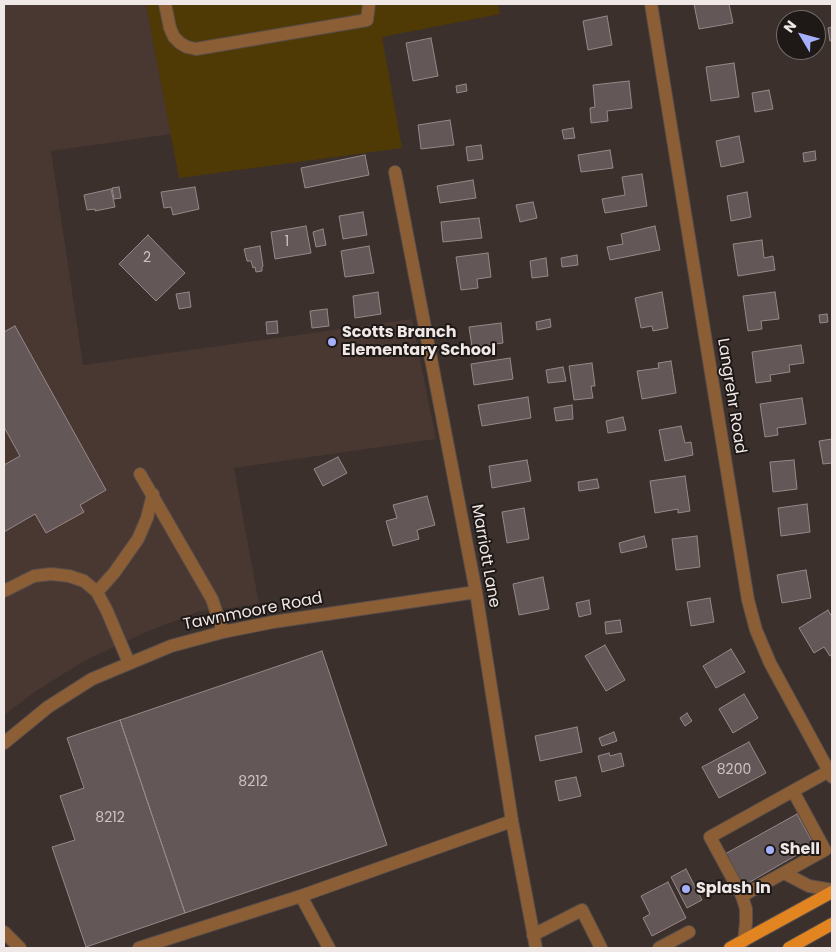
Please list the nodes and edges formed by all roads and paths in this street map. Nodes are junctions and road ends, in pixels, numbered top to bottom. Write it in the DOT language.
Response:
graph roads {
  1 [pos="165,4"];
  2 [pos="369,4"];
  3 [pos="652,4"];
  4 [pos="395,172"];
  5 [pos="140,474"];
  6 [pos="152,494"];
  7 [pos="4,591"];
  8 [pos="96,592"];
  9 [pos="476,592"];
  10 [pos="223,632"];
  11 [pos="129,663"];
  12 [pos="4,743"];
  13 [pos="831,774"];
  14 [pos="793,792"];
  15 [pos="512,822"];
  16 [pos="784,873"];
  17 [pos="832,891"];
  18 [pos="301,896"];
  19 [pos="742,896"];
  20 [pos="832,924"];
  21 [pos="4,932"];
  22 [pos="689,932"];
  23 [pos="533,935"];
  24 [pos="744,941"];
  25 [pos="20,948"];
  26 [pos="139,948"];
  27 [pos="329,948"];
  28 [pos="536,948"];
  29 [pos="601,948"];
  30 [pos="659,948"];
  31 [pos="730,948"];
  32 [pos="789,948"];
  1 -- 2 [label="street"];
  3 -- 13 [label="street, Langrehr Road"];
  4 -- 9 [label="street, Marriott Lane"];
  5 -- 6 [label="street"];
  6 -- 8 [label="street"];
  6 -- 10 [label="street"];
  7 -- 8 [label="street"];
  8 -- 11 [label="street"];
  9 -- 10 [label="street, Tawnmoore Road"];
  9 -- 15 [label="street, Marriott Lane"];
  10 -- 11 [label="street, Tawnmoore Road"];
  11 -- 12 [label="street, Tawnmoore Road"];
  13 -- 14 [label="street"];
  14 -- 16 [label="street"];
  14 -- 19 [label="street"];
  15 -- 18 [label="street"];
  15 -- 23 [label="street, Marriott Lane"];
  16 -- 17 [label="street"];
  16 -- 19 [label="street"];
  17 -- 24 [label="main road"];
  18 -- 26 [label="street"];
  18 -- 27 [label="street"];
  19 -- 24 [label="street"];
  20 -- 32 [label="main road"];
  21 -- 25 [label="street"];
  22 -- 30 [label="street"];
  23 -- 28 [label="street, Marriott Lane"];
  23 -- 29 [label="street"];
  24 -- 31 [label="main road"];
}
